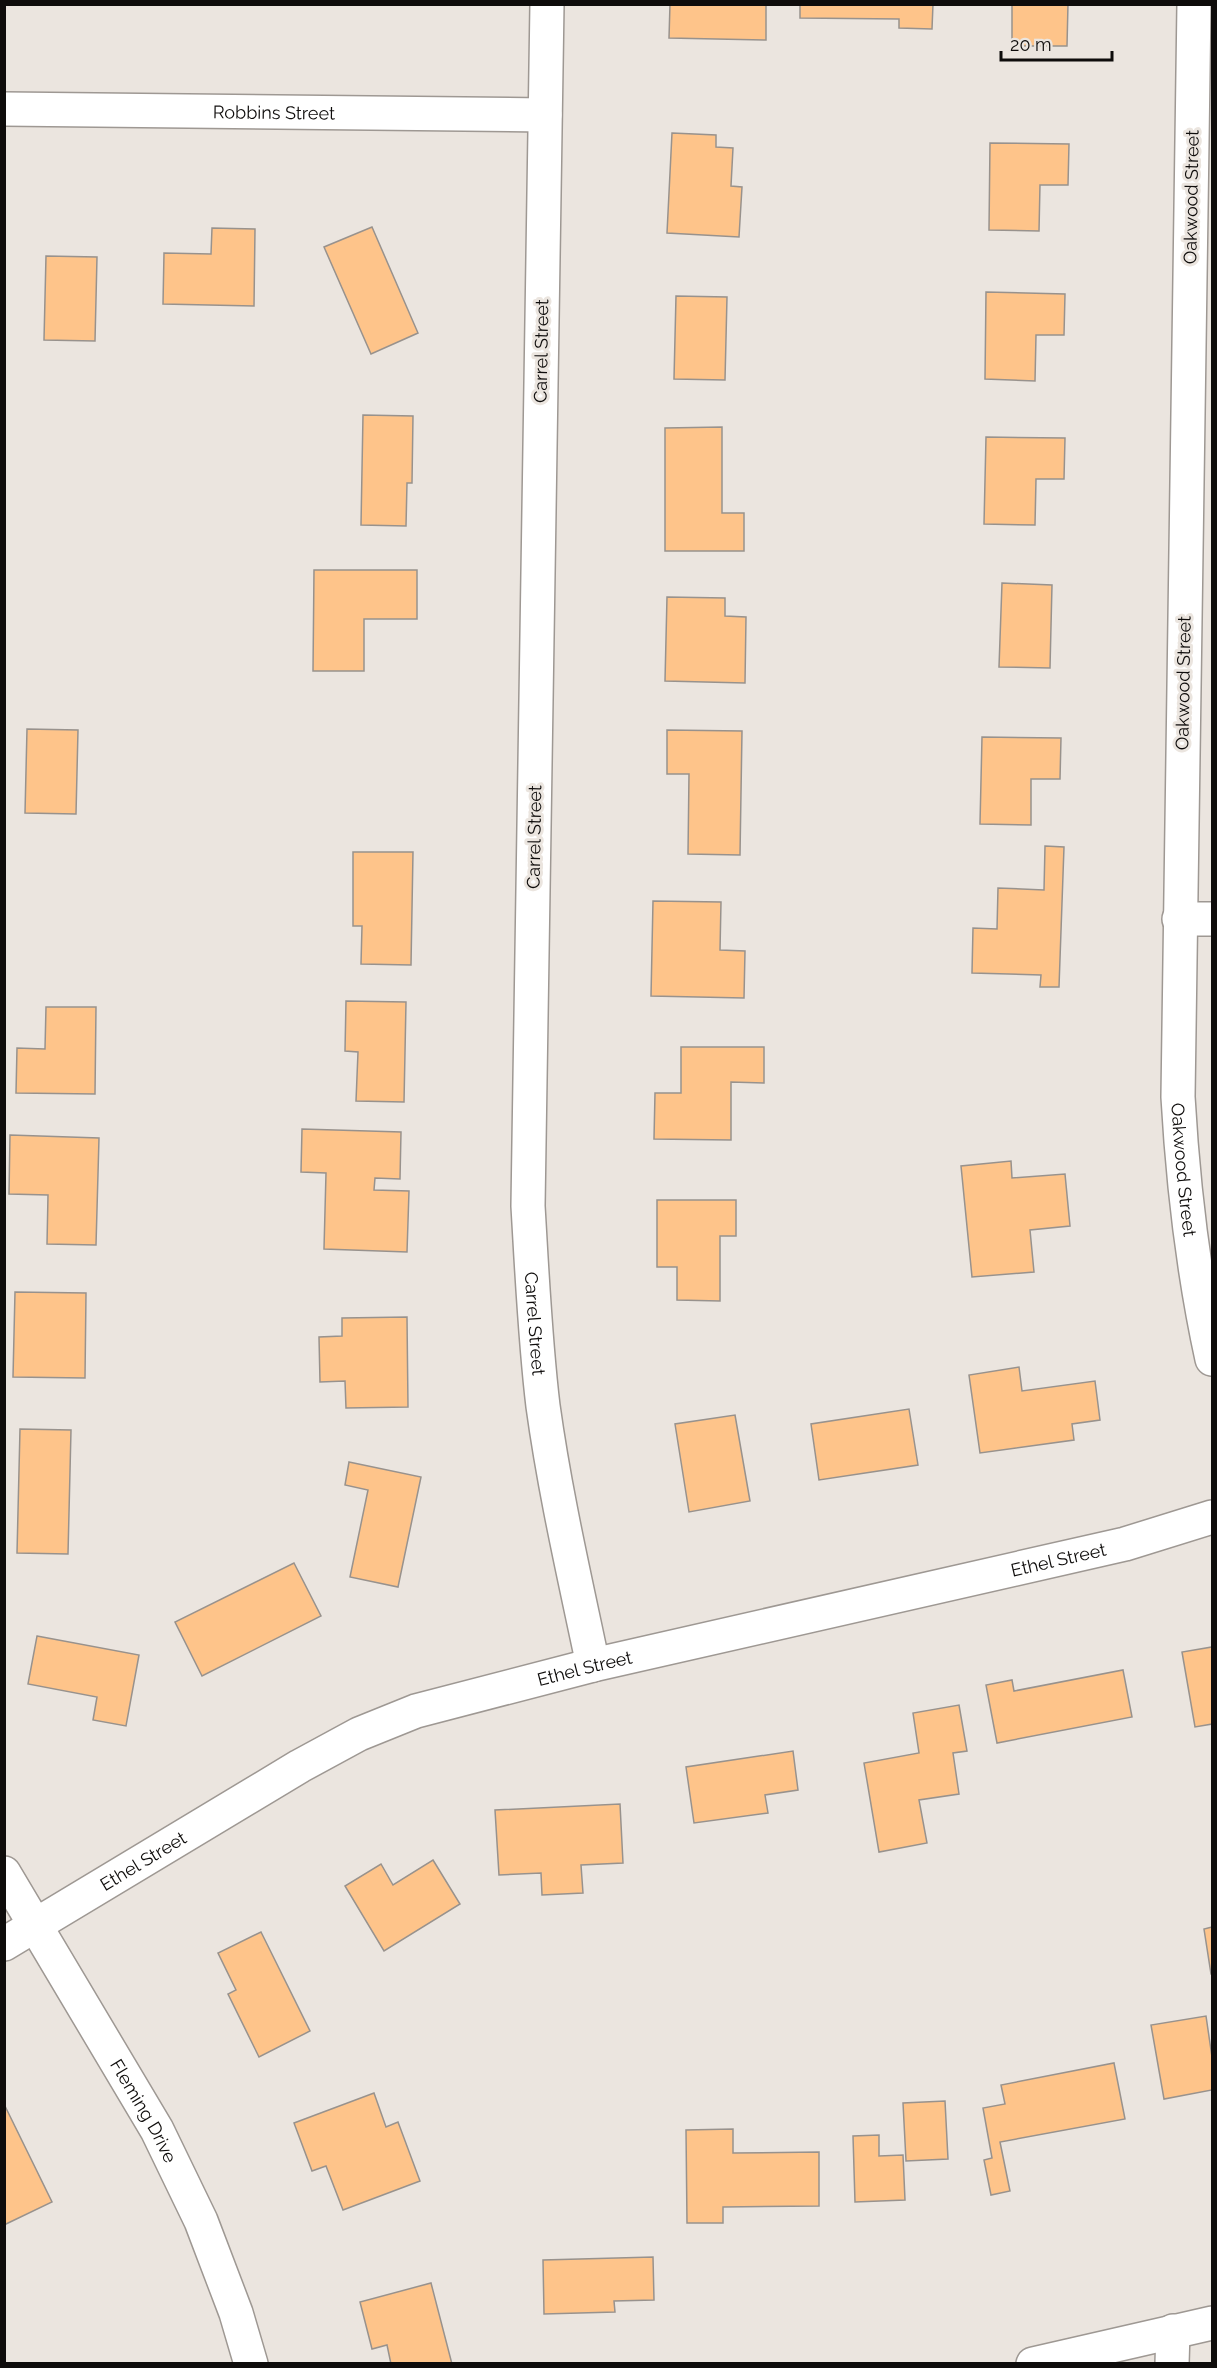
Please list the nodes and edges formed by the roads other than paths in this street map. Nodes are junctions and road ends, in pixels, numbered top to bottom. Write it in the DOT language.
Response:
graph roads {
  1 [pos="547,4"];
  2 [pos="1194,4"];
  3 [pos="4,109"];
  4 [pos="544,116"];
  5 [pos="1179,919"];
  6 [pos="1212,919"];
  7 [pos="1212,1359"];
  8 [pos="1212,1517"];
  9 [pos="593,1665"];
  10 [pos="4,1873"];
  11 [pos="36,1925"];
  12 [pos="4,1944"];
  13 [pos="1212,2323"];
  14 [pos="1173,2331"];
  15 [pos="251,2364"];
  16 [pos="1033,2364"];
  17 [pos="1172,2364"];
  1 -- 4 [label="street, Carrel Street"];
  2 -- 5 [label="street, Oakwood Street"];
  3 -- 4 [label="street, Robbins Street"];
  4 -- 9 [label="street, Carrel Street"];
  5 -- 6 [label="street"];
  5 -- 7 [label="street, Oakwood Street"];
  8 -- 9 [label="street, Ethel Street"];
  9 -- 11 [label="street, Ethel Street"];
  10 -- 11 [label="street, Fleming Drive"];
  11 -- 12 [label="street, Ethel Street"];
  11 -- 15 [label="street, Fleming Drive"];
  13 -- 14 [label="street"];
  14 -- 16 [label="street"];
  14 -- 17 [label="street"];
}
